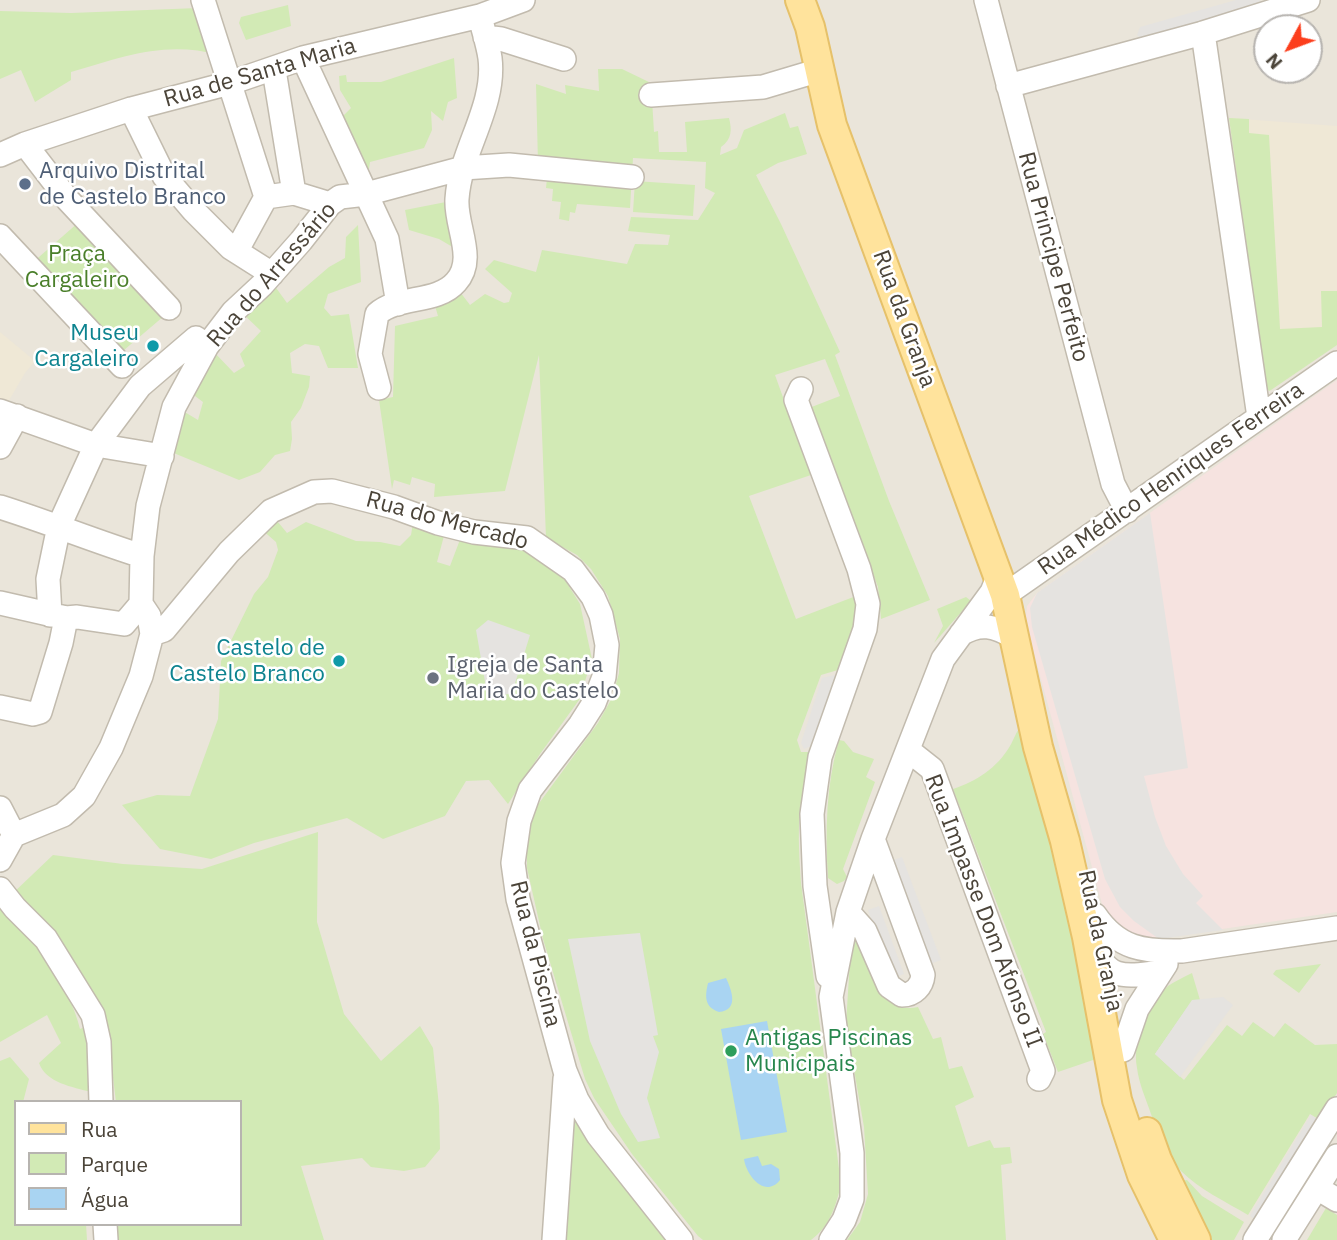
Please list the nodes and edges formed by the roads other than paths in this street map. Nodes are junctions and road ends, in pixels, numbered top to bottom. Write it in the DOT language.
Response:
graph roads {
  1 [pos="203,0"];
  2 [pos="523,0"];
  3 [pos="800,0"];
  4 [pos="986,0"];
  5 [pos="1308,0"];
  6 [pos="1272,5"];
  7 [pos="482,26"];
  8 [pos="1203,33"];
  9 [pos="303,58"];
  10 [pos="564,60"];
  11 [pos="274,69"];
  12 [pos="820,70"];
  13 [pos="230,83"];
  14 [pos="1008,86"];
  15 [pos="651,95"];
  16 [pos="131,109"];
  17 [pos="24,144"];
  18 [pos="0,155"];
  19 [pos="463,168"];
  20 [pos="632,177"];
  21 [pos="294,193"];
  22 [pos="366,194"];
  23 [pos="266,197"];
  24 [pos="330,204"];
  25 [pos="0,236"];
  26 [pos="237,250"];
  27 [pos="272,274"];
  28 [pos="398,304"];
  29 [pos="169,308"];
  30 [pos="202,342"];
  31 [pos="1337,363"];
  32 [pos="122,366"];
  33 [pos="379,387"];
  34 [pos="801,388"];
  35 [pos="9,413"];
  36 [pos="1259,417"];
  37 [pos="96,445"];
  38 [pos="0,447"];
  39 [pos="162,456"];
  40 [pos="0,507"];
  41 [pos="1127,511"];
  42 [pos="59,526"];
  43 [pos="547,551"];
  44 [pos="142,556"];
  45 [pos="1003,591"];
  46 [pos="0,603"];
  47 [pos="141,604"];
  48 [pos="58,617"];
  49 [pos="987,625"];
  50 [pos="152,634"];
  51 [pos="961,634"];
  52 [pos="1014,637"];
  53 [pos="0,707"];
  54 [pos="908,750"];
  55 [pos="0,808"];
  56 [pos="14,835"];
  57 [pos="873,839"];
  58 [pos="0,860"];
  59 [pos="814,874"];
  60 [pos="0,888"];
  61 [pos="851,904"];
  62 [pos="1095,915"];
  63 [pos="1337,928"];
  64 [pos="1135,948"];
  65 [pos="1182,951"];
  66 [pos="1160,972"];
  67 [pos="1100,976"];
  68 [pos="831,997"];
  69 [pos="1123,1050"];
  70 [pos="565,1071"];
  71 [pos="1039,1079"];
  72 [pos="101,1100"];
  73 [pos="1337,1109"];
  74 [pos="1335,1163"];
  75 [pos="1317,1188"];
  76 [pos="1337,1200"];
  77 [pos="554,1240"];
  78 [pos="681,1240"];
  79 [pos="831,1240"];
  80 [pos="1174,1240"];
  81 [pos="1196,1240"];
  82 [pos="1255,1240"];
  83 [pos="1284,1240"];
  1 -- 13 [label="street"];
  2 -- 7 [label="street, Rua de Santa Maria"];
  3 -- 12 [label="main road, Rua da Granja"];
  4 -- 14 [label="street, Rua Principe Perfeito"];
  5 -- 6 [label="street"];
  6 -- 8 [label="street"];
  7 -- 9 [label="street, Rua de Santa Maria"];
  7 -- 10 [label="street"];
  7 -- 19 [label="street"];
  8 -- 14 [label="street"];
  8 -- 36 [label="street"];
  9 -- 11 [label="street, Rua de Santa Maria"];
  9 -- 22 [label="street"];
  11 -- 13 [label="street, Rua de Santa Maria"];
  11 -- 21 [label="street"];
  12 -- 15 [label="street"];
  12 -- 45 [label="main road, Rua da Granja"];
  13 -- 16 [label="street, Rua de Santa Maria"];
  13 -- 23 [label="street"];
  14 -- 41 [label="street, Rua Principe Perfeito"];
  16 -- 17 [label="street, Rua de Santa Maria"];
  16 -- 26 [label="street"];
  17 -- 18 [label="street, Rua de Santa Maria"];
  17 -- 29 [label="street"];
  19 -- 20 [label="street, Rua do Arressário"];
  19 -- 22 [label="street, Rua do Arressário"];
  19 -- 28 [label="street"];
  21 -- 23 [label="street"];
  21 -- 24 [label="street"];
  22 -- 24 [label="street, Rua do Arressário"];
  22 -- 28 [label="street"];
  23 -- 26 [label="street"];
  24 -- 27 [label="street, Rua do Arressário"];
  25 -- 32 [label="street"];
  26 -- 27 [label="street"];
  27 -- 30 [label="street, Rua do Arressário"];
  28 -- 33 [label="street"];
  30 -- 37 [label="street"];
  30 -- 39 [label="street, Rua do Arressário"];
  31 -- 36 [label="street, Rua Médico Henriques Ferreira"];
  34 -- 59 [label="street"];
  35 -- 37 [label="street"];
  35 -- 38 [label="street"];
  36 -- 41 [label="street, Rua Médico Henriques Ferreira"];
  37 -- 39 [label="street"];
  37 -- 42 [label="street"];
  39 -- 44 [label="street, Rua do Arressário"];
  40 -- 42 [label="street"];
  41 -- 45 [label="street, Rua Médico Henriques Ferreira"];
  42 -- 44 [label="street"];
  42 -- 48 [label="street"];
  43 -- 50 [label="street, Rua do Mercado"];
  43 -- 70 [label="street, Rua da Piscina"];
  44 -- 47 [label="street, Rua do Arressário"];
  45 -- 49 [label="street"];
  45 -- 51 [label="street"];
  45 -- 52 [label="main road, Rua da Granja"];
  46 -- 48 [label="street"];
  47 -- 48 [label="street"];
  47 -- 50 [label="street, Rua do Arressário"];
  48 -- 53 [label="street"];
  49 -- 51 [label="street"];
  49 -- 52 [label="street"];
  50 -- 56 [label="street"];
  51 -- 54 [label="street"];
  52 -- 62 [label="main road, Rua da Granja"];
  52 -- 67 [label="main road, Rua da Granja"];
  54 -- 57 [label="street"];
  54 -- 71 [label="street, Rua Impasse Dom Afonso II"];
  55 -- 56 [label="street"];
  56 -- 58 [label="street"];
  57 -- 61 [label="street"];
  57 -- 61 [label="street"];
  59 -- 61 [label="street"];
  59 -- 68 [label="street"];
  60 -- 72 [label="street"];
  61 -- 68 [label="street"];
  62 -- 64 [label="street"];
  62 -- 67 [label="main road, Rua da Granja"];
  63 -- 65 [label="street"];
  64 -- 65 [label="street"];
  64 -- 67 [label="street"];
  65 -- 66 [label="street"];
  66 -- 67 [label="street"];
  66 -- 69 [label="street"];
  67 -- 69 [label="main road, Rua da Granja"];
  67 -- 80 [label="main road, Rua da Granja"];
  68 -- 79 [label="street"];
  69 -- 81 [label="main road, Rua da Granja"];
  70 -- 77 [label="street"];
  70 -- 78 [label="street, Rua da Piscina"];
  73 -- 82 [label="street"];
  74 -- 75 [label="street"];
  75 -- 76 [label="street"];
  75 -- 83 [label="street"];
}
